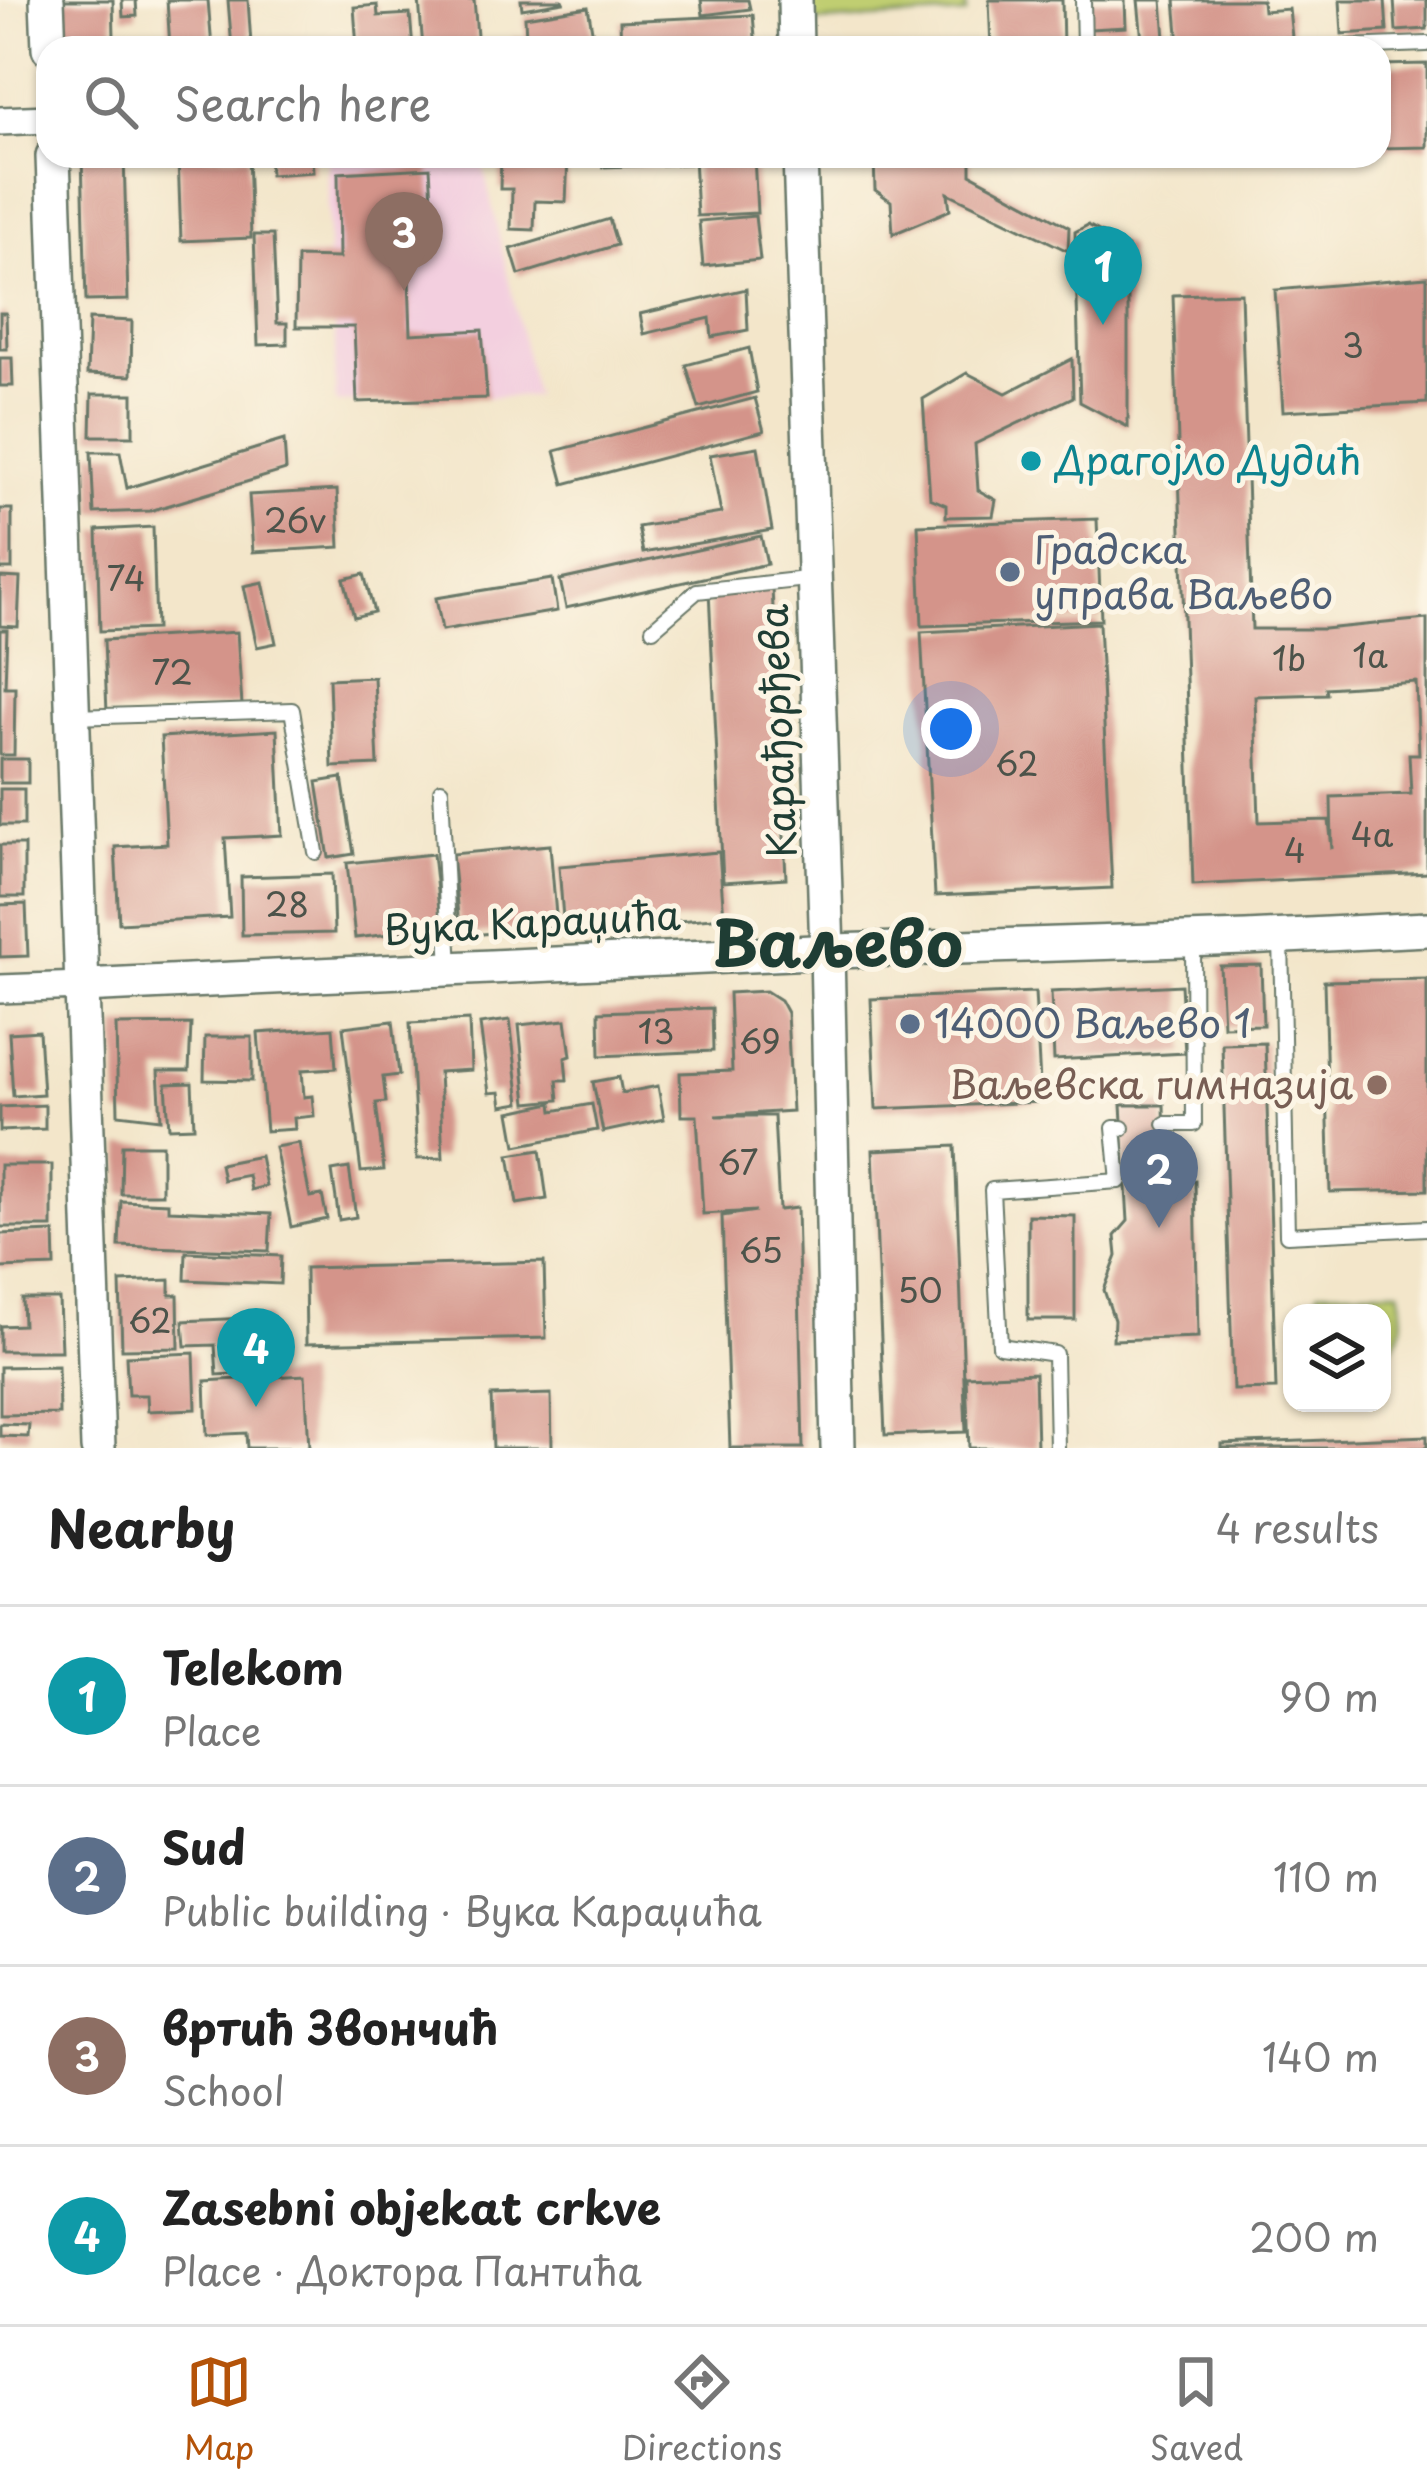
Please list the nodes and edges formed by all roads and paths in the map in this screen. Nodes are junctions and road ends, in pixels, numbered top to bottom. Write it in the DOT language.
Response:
graph roads {
  1 [pos="47,0"];
  2 [pos="795,0"];
  3 [pos="1083,0"];
  4 [pos="48,36"];
  5 [pos="796,36"];
  6 [pos="1084,36"];
  7 [pos="1427,44"];
  8 [pos="1391,45"];
  9 [pos="36,120"];
  10 [pos="0,121"];
  11 [pos="53,168"];
  12 [pos="800,168"];
  13 [pos="814,578"];
  14 [pos="653,629"];
  15 [pos="73,717"];
  16 [pos="441,790"];
  17 [pos="316,852"];
  18 [pos="1427,929"];
  19 [pos="1281,937"];
  20 [pos="1193,940"];
  21 [pos="827,951"];
  22 [pos="451,969"];
  23 [pos="82,986"];
  24 [pos="0,989"];
  25 [pos="1165,1124"];
  26 [pos="1123,1128"];
  27 [pos="1427,1228"];
  28 [pos="98,1448"];
  29 [pos="838,1448"];
  30 [pos="1057,1448"];
  1 -- 4 [label="street"];
  2 -- 5 [label="street"];
  3 -- 6 [label="lane"];
  7 -- 8 [label="lane"];
  9 -- 10 [label="street"];
  11 -- 15 [label="street"];
  12 -- 13 [label="street, Карађорђева"];
  13 -- 14 [label="lane"];
  13 -- 21 [label="street, Карађорђева"];
  15 -- 17 [label="lane"];
  15 -- 23 [label="street"];
  16 -- 22 [label="lane"];
  18 -- 19 [label="street, Вука Караџића"];
  19 -- 20 [label="street, Вука Караџића"];
  19 -- 27 [label="lane"];
  20 -- 21 [label="street, Вука Караџића"];
  20 -- 25 [label="lane"];
  21 -- 22 [label="street, Вука Караџића"];
  21 -- 29 [label="street, Карађорђева"];
  22 -- 23 [label="street, Вука Караџића"];
  23 -- 24 [label="street, Вука Караџића"];
  23 -- 28 [label="street"];
  26 -- 30 [label="lane"];
}
